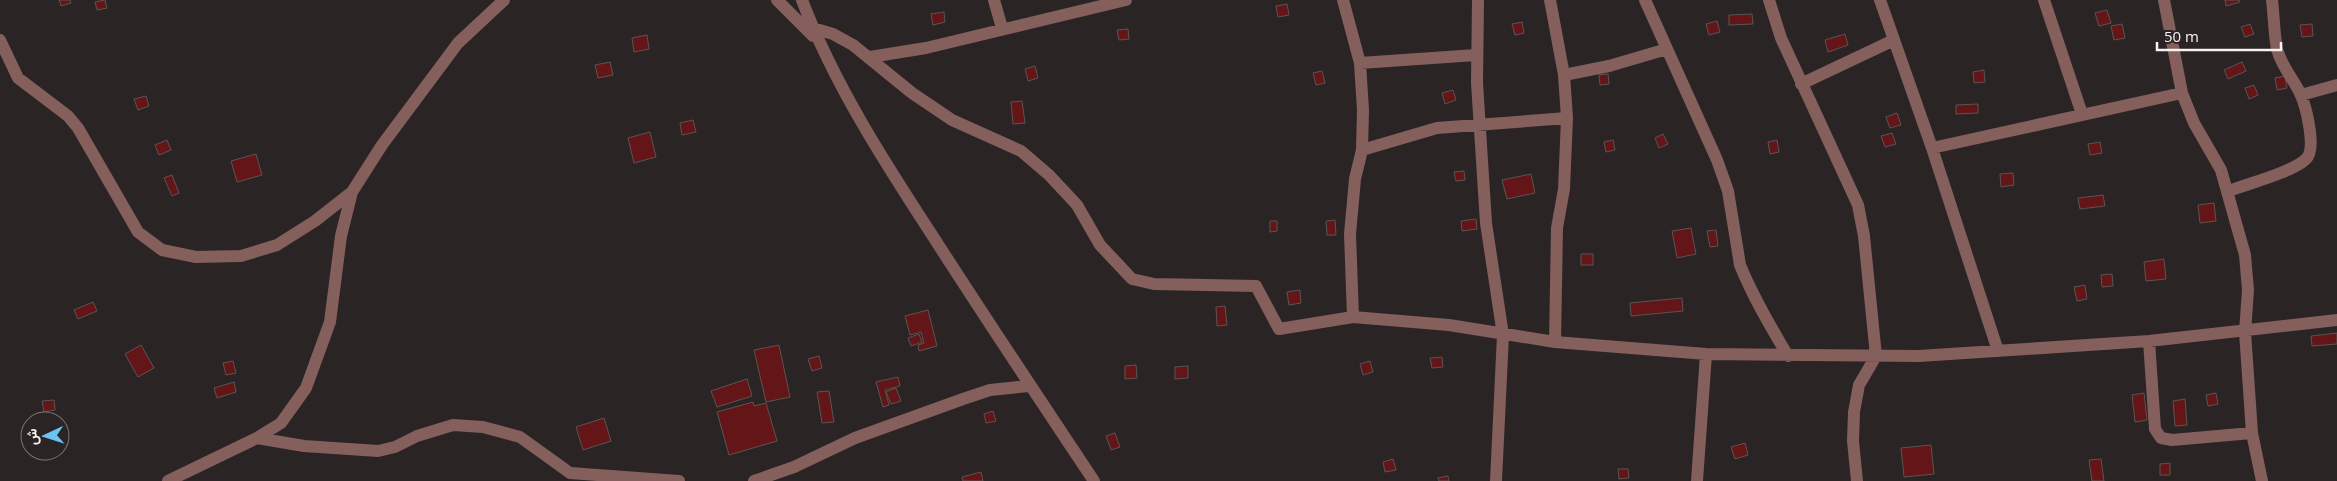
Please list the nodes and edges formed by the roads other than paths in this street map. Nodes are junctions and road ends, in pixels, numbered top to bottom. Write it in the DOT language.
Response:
graph roads {
  1 [pos="504,0"];
  2 [pos="777,0"];
  3 [pos="802,0"];
  4 [pos="994,0"];
  5 [pos="1126,0"];
  6 [pos="1343,0"];
  7 [pos="1478,0"];
  8 [pos="1550,0"];
  9 [pos="1645,0"];
  10 [pos="1769,0"];
  11 [pos="1880,0"];
  12 [pos="2044,0"];
  13 [pos="2164,0"];
  14 [pos="2272,0"];
  15 [pos="1002,28"];
  16 [pos="815,34"];
  17 [pos="0,40"];
  18 [pos="1894,40"];
  19 [pos="1667,49"];
  20 [pos="1476,55"];
  21 [pos="870,57"];
  22 [pos="1360,63"];
  23 [pos="1564,75"];
  24 [pos="1801,84"];
  25 [pos="2337,85"];
  26 [pos="2182,92"];
  27 [pos="2301,95"];
  28 [pos="2082,114"];
  29 [pos="1567,118"];
  30 [pos="1480,126"];
  31 [pos="1932,148"];
  32 [pos="1362,150"];
  33 [pos="2228,191"];
  34 [pos="352,192"];
  35 [pos="1353,317"];
  36 [pos="2337,320"];
  37 [pos="2245,332"];
  38 [pos="1503,335"];
  39 [pos="2150,341"];
  40 [pos="1555,342"];
  41 [pos="1998,351"];
  42 [pos="1706,354"];
  43 [pos="1788,356"];
  44 [pos="1876,356"];
  45 [pos="1029,386"];
  46 [pos="2252,433"];
  47 [pos="257,438"];
  48 [pos="168,481"];
  49 [pos="679,481"];
  50 [pos="754,481"];
  51 [pos="1094,481"];
  52 [pos="1496,481"];
  53 [pos="1697,481"];
  54 [pos="1857,481"];
  55 [pos="2262,481"];
  1 -- 34 [label="street"];
  2 -- 16 [label="street"];
  3 -- 16 [label="street"];
  4 -- 15 [label="street"];
  5 -- 15 [label="street"];
  6 -- 22 [label="street"];
  7 -- 20 [label="street"];
  8 -- 23 [label="street"];
  9 -- 19 [label="street"];
  10 -- 24 [label="street"];
  11 -- 18 [label="street"];
  12 -- 28 [label="street"];
  13 -- 26 [label="street"];
  14 -- 27 [label="street"];
  15 -- 21 [label="street"];
  16 -- 21 [label="street"];
  16 -- 45 [label="street"];
  17 -- 34 [label="street"];
  18 -- 24 [label="street"];
  18 -- 31 [label="street"];
  19 -- 23 [label="street"];
  19 -- 43 [label="street"];
  20 -- 22 [label="street"];
  20 -- 30 [label="street"];
  21 -- 35 [label="street"];
  22 -- 32 [label="street"];
  23 -- 29 [label="street"];
  24 -- 44 [label="street"];
  25 -- 27 [label="street"];
  26 -- 28 [label="street"];
  26 -- 33 [label="street"];
  27 -- 33 [label="street"];
  28 -- 31 [label="street"];
  29 -- 30 [label="street"];
  29 -- 40 [label="street"];
  30 -- 32 [label="street"];
  30 -- 38 [label="street"];
  31 -- 41 [label="street"];
  32 -- 35 [label="street"];
  33 -- 37 [label="street"];
  34 -- 47 [label="street"];
  35 -- 38 [label="street"];
  36 -- 37 [label="street"];
  37 -- 39 [label="street"];
  37 -- 46 [label="street"];
  38 -- 40 [label="street"];
  38 -- 52 [label="street"];
  39 -- 41 [label="street"];
  39 -- 46 [label="street"];
  40 -- 42 [label="street"];
  41 -- 44 [label="street"];
  42 -- 43 [label="street"];
  42 -- 53 [label="street"];
  43 -- 44 [label="street"];
  44 -- 54 [label="street"];
  45 -- 50 [label="street"];
  45 -- 51 [label="street"];
  46 -- 55 [label="street"];
  47 -- 48 [label="street"];
  47 -- 49 [label="street"];
}
